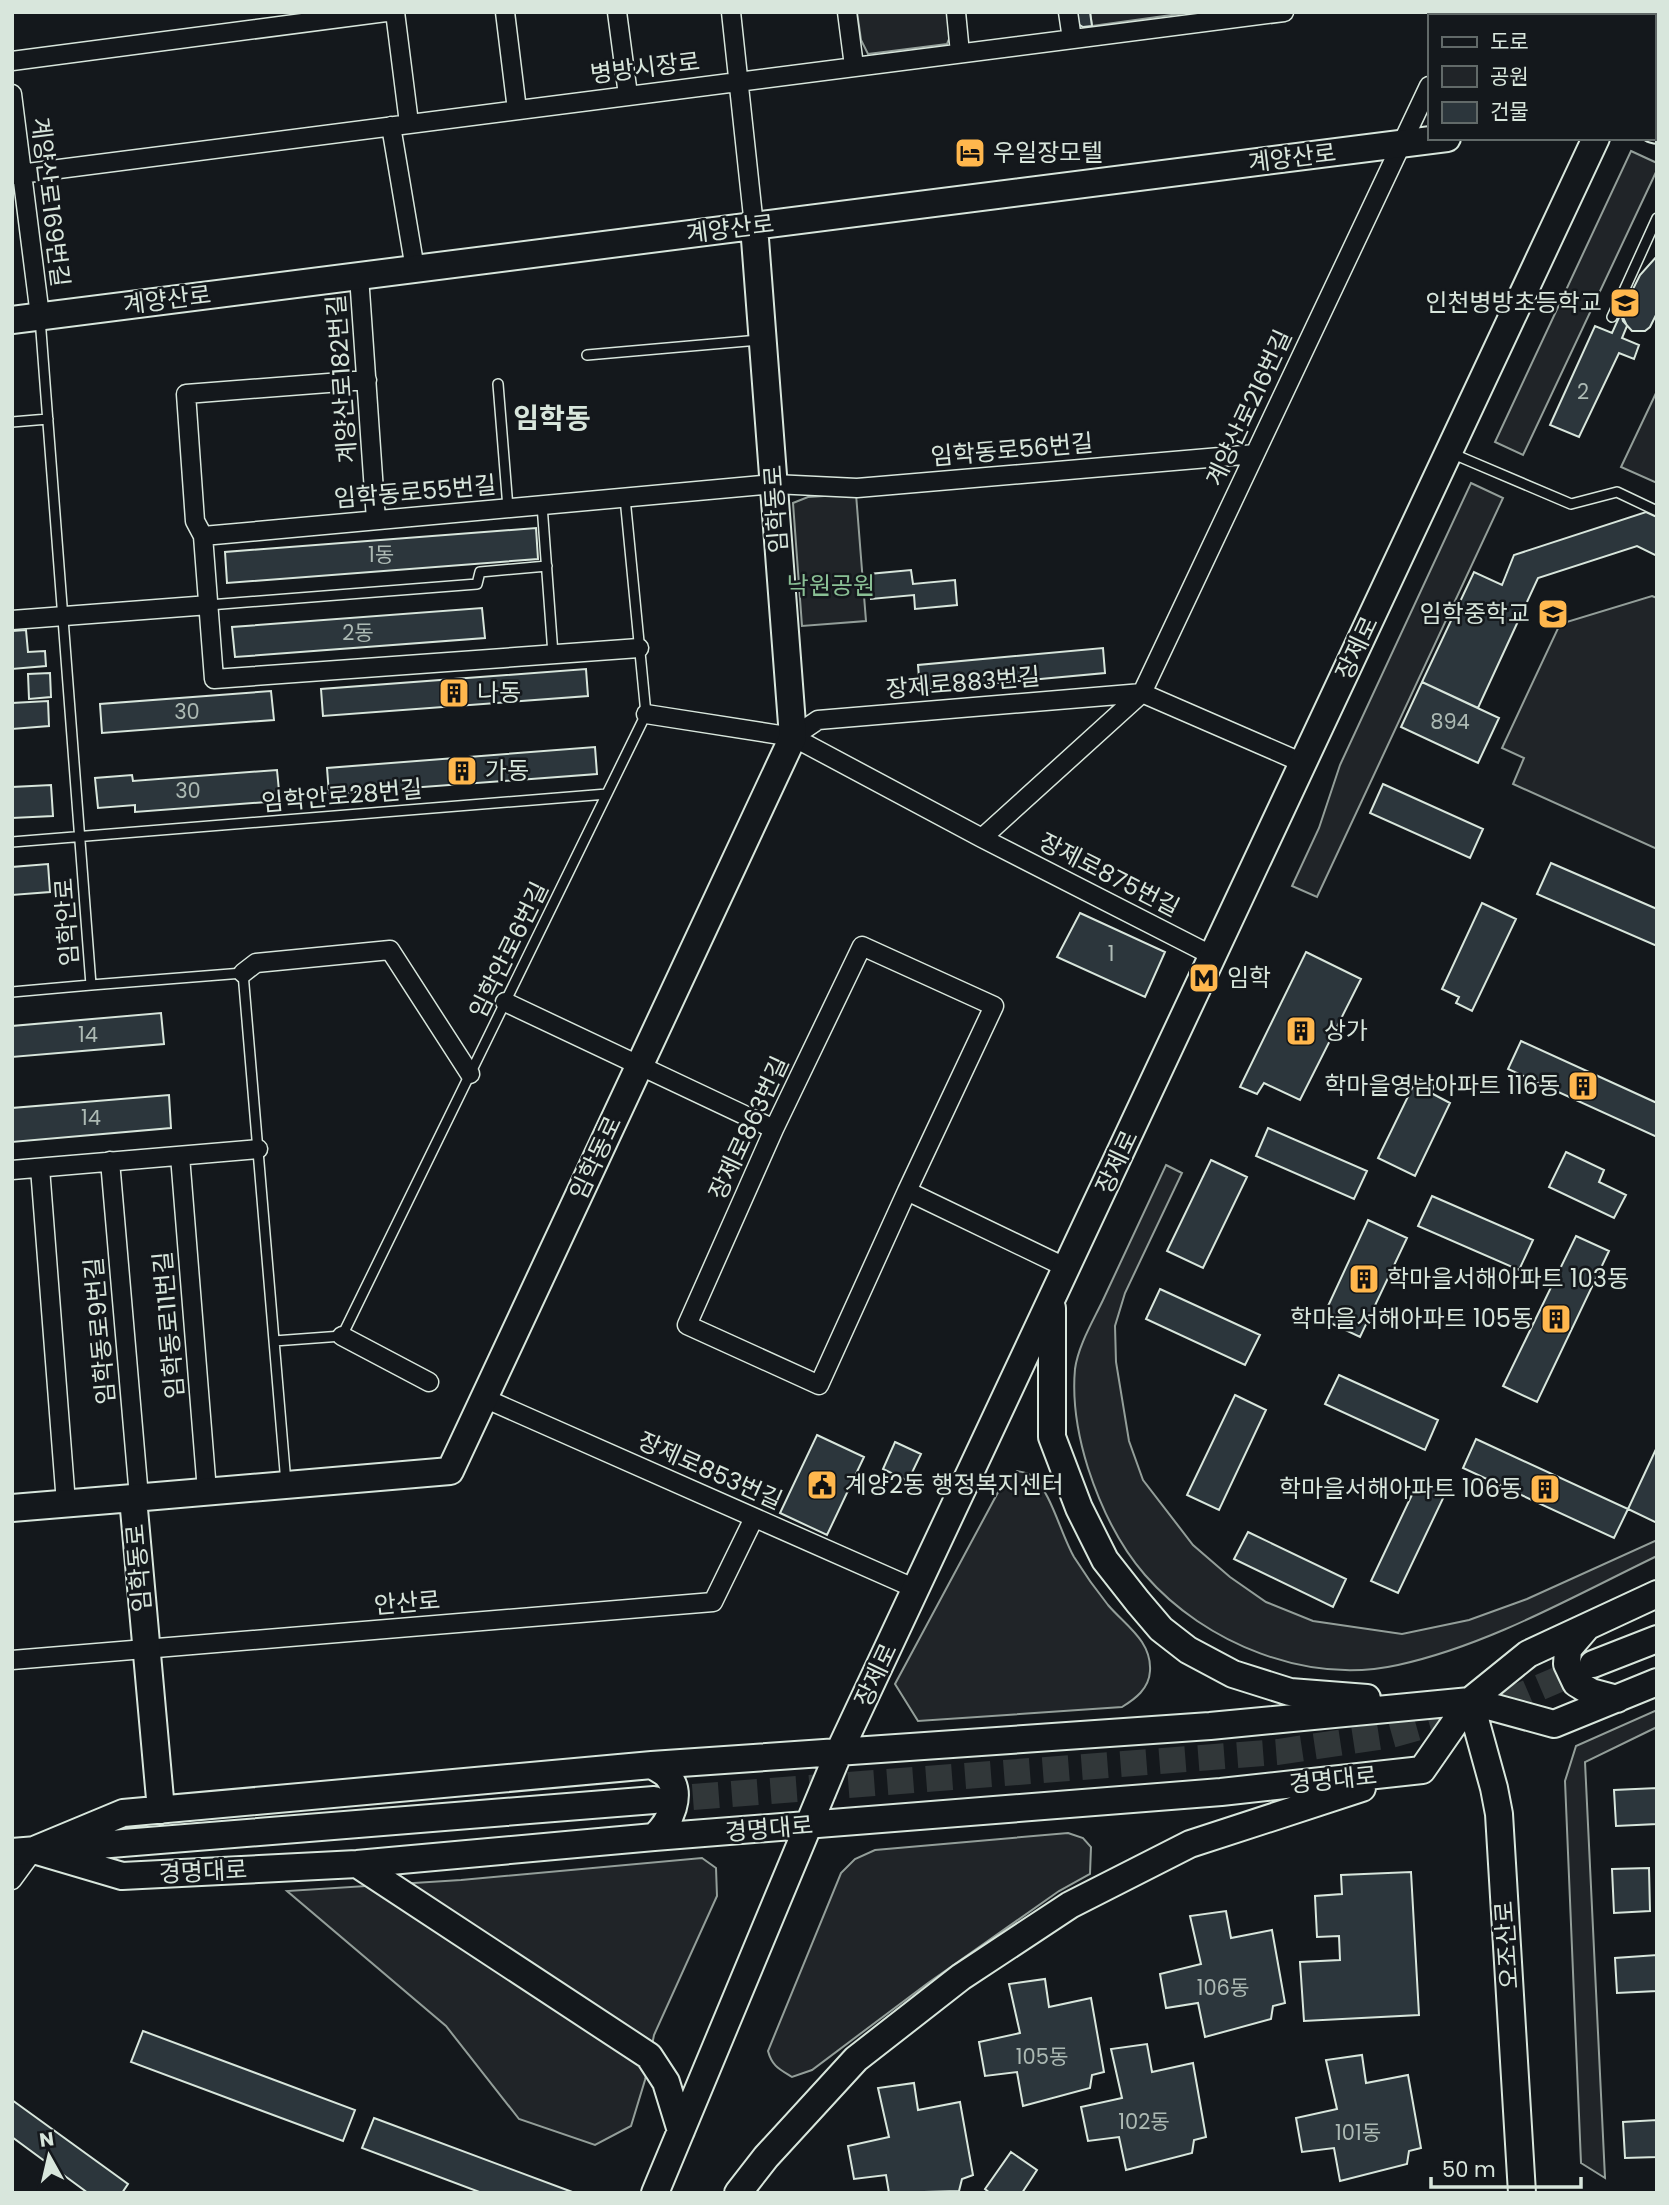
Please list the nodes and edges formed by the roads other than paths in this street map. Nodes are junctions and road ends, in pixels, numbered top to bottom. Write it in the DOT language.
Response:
graph roads {
  1 [pos="386,12"];
  2 [pos="395,12"];
  3 [pos="505,12"];
  4 [pos="617,12"];
  5 [pos="731,12"];
  6 [pos="846,12"];
  7 [pos="956,12"];
  8 [pos="1068,12"];
  9 [pos="1284,12"];
  10 [pos="1072,39"];
  11 [pos="960,53"];
  12 [pos="12,61"];
  13 [pos="854,66"];
  14 [pos="739,81"];
  15 [pos="1428,88"];
  16 [pos="12,94"];
  17 [pos="628,95"];
  18 [pos="517,110"];
  19 [pos="409,123"];
  20 [pos="391,126"];
  21 [pos="1432,140"];
  22 [pos="1596,140"];
  23 [pos="1401,144"];
  24 [pos="17,174"];
  25 [pos="1657,218"];
  26 [pos="754,226"];
  27 [pos="415,270"];
  28 [pos="359,276"];
  29 [pos="40,316"];
  30 [pos="1612,317"];
  31 [pos="12,320"];
  32 [pos="763,339"];
  33 [pos="587,355"];
  34 [pos="367,380"];
  35 [pos="498,384"];
  36 [pos="47,419"];
  37 [pos="12,422"];
  38 [pos="1449,452"];
  39 [pos="1255,454"];
  40 [pos="774,484"];
  41 [pos="625,498"];
  42 [pos="542,505"];
  43 [pos="508,509"];
  44 [pos="1657,511"];
  45 [pos="376,520"];
  46 [pos="203,536"];
  47 [pos="547,566"];
  48 [pos="209,605"];
  49 [pos="62,616"];
  50 [pos="12,620"];
  51 [pos="639,648"];
  52 [pos="553,654"];
  53 [pos="1142,693"];
  54 [pos="646,714"];
  55 [pos="793,737"];
  56 [pos="1303,763"];
  57 [pos="607,794"];
  58 [pos="80,837"];
  59 [pos="982,838"];
  60 [pos="12,842"];
  61 [pos="1213,956"];
  62 [pos="243,973"];
  63 [pos="91,985"];
  64 [pos="12,992"];
  65 [pos="505,1002"];
  66 [pos="640,1065"];
  67 [pos="470,1074"];
  68 [pos="774,1129"];
  69 [pos="258,1149"];
  70 [pos="180,1156"];
  71 [pos="110,1161"];
  72 [pos="40,1168"];
  73 [pos="12,1170"];
  74 [pos="907,1192"];
  75 [pos="1067,1268"];
  76 [pos="1052,1300"];
  77 [pos="342,1336"];
  78 [pos="274,1341"];
  79 [pos="429,1382"];
  80 [pos="484,1398"];
  81 [pos="286,1485"];
  82 [pos="206,1491"];
  83 [pos="136,1497"];
  84 [pos="66,1503"];
  85 [pos="12,1508"];
  86 [pos="754,1518"];
  87 [pos="916,1589"];
  88 [pos="1657,1594"];
  89 [pos="1586,1628"];
  90 [pos="1657,1639"];
  91 [pos="147,1649"];
  92 [pos="12,1660"];
  93 [pos="1593,1664"];
  94 [pos="1657,1682"];
  95 [pos="1617,1699"];
  96 [pos="1470,1701"];
  97 [pos="839,1752"];
  98 [pos="652,1765"];
  99 [pos="1422,1770"];
  100 [pos="654,1800"];
  101 [pos="161,1810"];
  102 [pos="809,1825"];
  103 [pos="654,1837"];
  104 [pos="23,1851"];
  105 [pos="357,1864"];
  106 [pos="12,1880"];
  107 [pos="681,2131"];
  108 [pos="655,2193"];
  109 [pos="738,2193"];
  110 [pos="1522,2193"];
  1 -- 12 [label="street"];
  2 -- 19 [label="street"];
  3 -- 18 [label="street"];
  4 -- 17 [label="street"];
  5 -- 14 [label="street"];
  6 -- 13 [label="street"];
  7 -- 11 [label="street"];
  8 -- 10 [label="street"];
  9 -- 10 [label="street, 병방시장로"];
  10 -- 11 [label="street, 병방시장로"];
  11 -- 13 [label="street, 병방시장로"];
  13 -- 14 [label="street, 병방시장로"];
  14 -- 17 [label="street, 병방시장로"];
  14 -- 26 [label="street"];
  15 -- 23 [label="street, 계양산로216번길"];
  16 -- 24 [label="street, 계양산로169번길"];
  17 -- 18 [label="street, 병방시장로"];
  18 -- 19 [label="street, 병방시장로"];
  19 -- 20 [label="street, 병방시장로"];
  20 -- 24 [label="street, 병방시장로"];
  20 -- 27 [label="street"];
  21 -- 23 [label="street, 계양산로"];
  22 -- 38 [label="street, 장제로"];
  23 -- 26 [label="street, 계양산로"];
  23 -- 39 [label="street, 계양산로216번길"];
  24 -- 29 [label="street, 계양산로169번길"];
  25 -- 30 [label="lane"];
  26 -- 27 [label="street, 계양산로"];
  26 -- 32 [label="street, 임학동로"];
  27 -- 28 [label="street, 계양산로"];
  28 -- 29 [label="street, 계양산로"];
  28 -- 34 [label="street, 계양산로182번길"];
  29 -- 31 [label="street, 계양산로"];
  29 -- 36 [label="lane, 임학안로"];
  32 -- 33 [label="lane"];
  32 -- 40 [label="street, 임학동로"];
  34 -- 45 [label="street, 계양산로182번길"];
  34 -- 46 [label="street"];
  35 -- 43 [label="lane"];
  36 -- 37 [label="lane"];
  36 -- 49 [label="lane, 임학안로"];
  38 -- 44 [label="lane"];
  38 -- 56 [label="street, 장제로"];
  39 -- 40 [label="street, 임학동로56번길"];
  39 -- 53 [label="street, 계양산로216번길"];
  40 -- 41 [label="street, 임학동로55번길"];
  40 -- 55 [label="street, 임학동로"];
  41 -- 42 [label="street, 임학동로55번길"];
  41 -- 51 [label="lane"];
  42 -- 43 [label="street, 임학동로55번길"];
  42 -- 47 [label="lane"];
  43 -- 45 [label="street, 임학동로55번길"];
  45 -- 46 [label="street, 임학동로55번길"];
  46 -- 48 [label="street"];
  47 -- 48 [label="lane"];
  47 -- 52 [label="lane"];
  48 -- 49 [label="street"];
  48 -- 52 [label="street"];
  49 -- 50 [label="street"];
  49 -- 58 [label="lane, 임학안로"];
  51 -- 52 [label="street"];
  51 -- 54 [label="lane"];
  53 -- 55 [label="street, 장제로883번길"];
  53 -- 56 [label="street, 장제로883번길"];
  53 -- 59 [label="street, 장제로875번길"];
  54 -- 55 [label="street, 장제로875번길"];
  54 -- 57 [label="lane, 임학안로6번길"];
  55 -- 59 [label="street, 장제로875번길"];
  55 -- 66 [label="street, 임학동로"];
  56 -- 61 [label="street, 장제로"];
  57 -- 58 [label="lane, 임학안로28번길"];
  57 -- 65 [label="lane, 임학안로6번길"];
  58 -- 60 [label="lane, 임학안로28번길"];
  58 -- 63 [label="lane, 임학안로"];
  59 -- 61 [label="street, 장제로875번길"];
  61 -- 75 [label="street, 장제로"];
  62 -- 63 [label="lane, 임학안로"];
  62 -- 67 [label="street"];
  62 -- 69 [label="lane"];
  63 -- 64 [label="lane"];
  65 -- 66 [label="street"];
  65 -- 67 [label="lane, 임학안로6번길"];
  66 -- 68 [label="street"];
  66 -- 80 [label="street, 임학동로"];
  67 -- 77 [label="lane, 임학안로6번길"];
  68 -- 74 [label="street, 장제로863번길"];
  68 -- 74 [label="street, 장제로863번길"];
  69 -- 70 [label="street"];
  69 -- 78 [label="lane"];
  70 -- 71 [label="street"];
  70 -- 82 [label="street, 임학동로11번길"];
  71 -- 72 [label="street"];
  71 -- 83 [label="street, 임학동로9번길"];
  72 -- 73 [label="street"];
  72 -- 84 [label="street"];
  74 -- 75 [label="street"];
  75 -- 76 [label="street, 장제로"];
  76 -- 87 [label="street, 장제로"];
  76 -- 96 [label="street"];
  77 -- 78 [label="lane"];
  77 -- 79 [label="street"];
  78 -- 81 [label="lane"];
  80 -- 81 [label="street, 임학동로"];
  80 -- 86 [label="street, 장제로853번길"];
  81 -- 82 [label="street, 임학동로"];
  82 -- 83 [label="street, 임학동로"];
  83 -- 84 [label="street"];
  83 -- 91 [label="street, 임학동로"];
  84 -- 85 [label="street"];
  86 -- 87 [label="street, 장제로853번길"];
  86 -- 91 [label="street, 안산로"];
  87 -- 97 [label="street, 장제로"];
  88 -- 89 [label="street"];
  89 -- 95 [label="street"];
  89 -- 96 [label="street"];
  90 -- 93 [label="street"];
  91 -- 92 [label="street, 안산로"];
  91 -- 101 [label="street, 임학동로"];
  94 -- 95 [label="street"];
  95 -- 96 [label="street"];
  96 -- 97 [label="street"];
  96 -- 99 [label="street"];
  96 -- 110 [label="street, 오조산로"];
  97 -- 98 [label="street"];
  97 -- 102 [label="street, 장제로"];
  98 -- 101 [label="street"];
  98 -- 103 [label="street"];
  99 -- 102 [label="street, 경명대로"];
  99 -- 109 [label="street"];
  100 -- 104 [label="street, 경명대로"];
  101 -- 104 [label="street"];
  102 -- 103 [label="street, 경명대로"];
  102 -- 107 [label="street, 장제로"];
  103 -- 105 [label="street, 경명대로"];
  104 -- 105 [label="street, 경명대로"];
  104 -- 106 [label="street"];
  105 -- 107 [label="street"];
  107 -- 108 [label="street, 장제로"];
}
